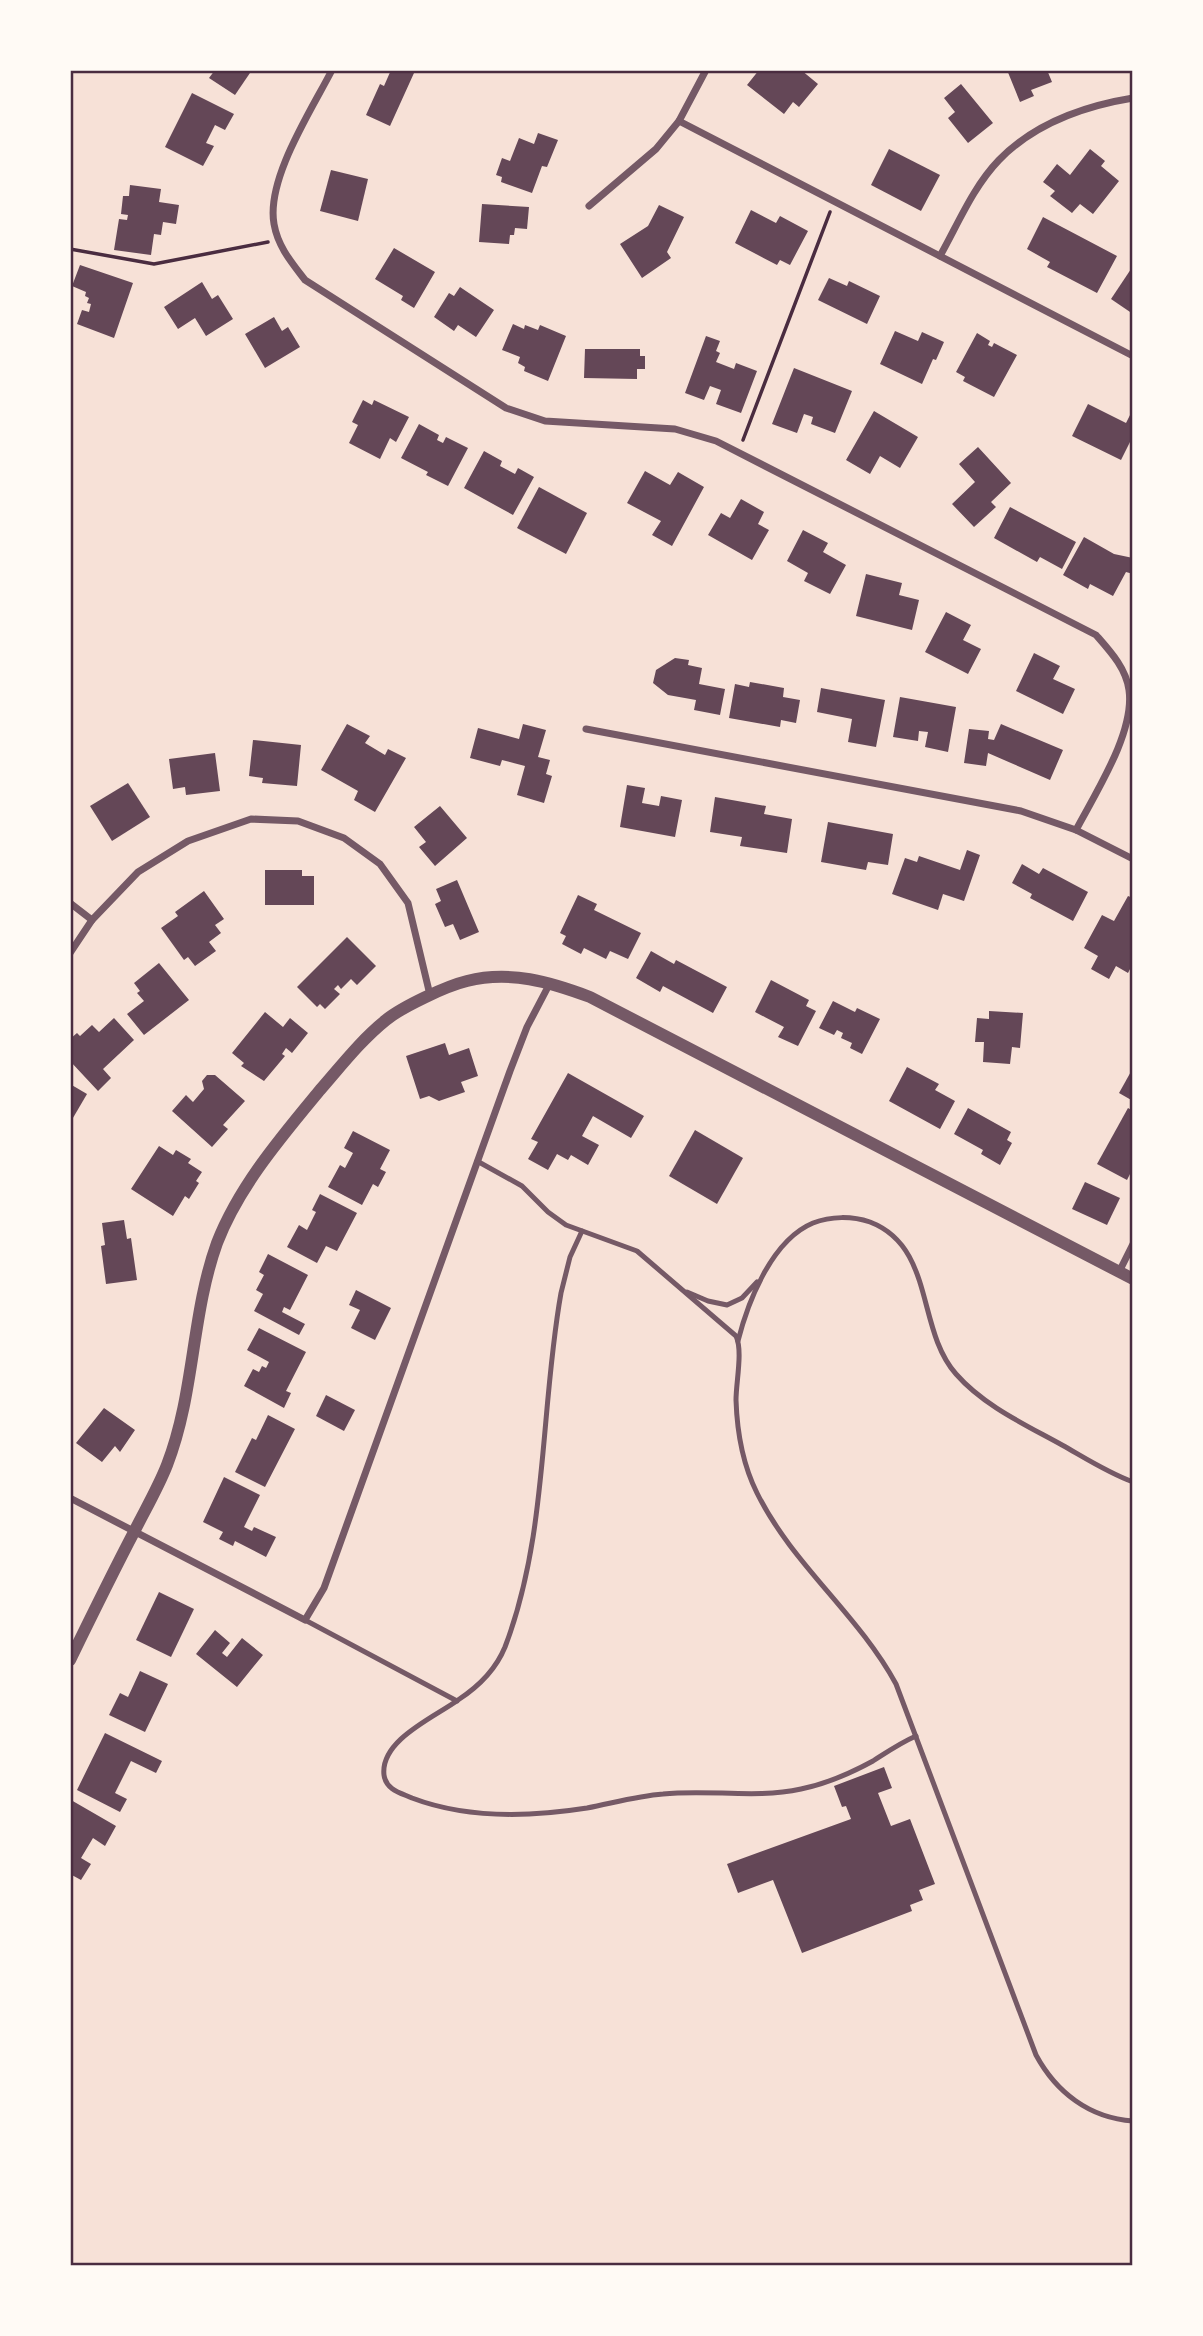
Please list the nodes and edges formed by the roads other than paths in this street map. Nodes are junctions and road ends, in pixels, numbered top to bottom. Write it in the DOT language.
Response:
graph roads {
  1 [pos="332,70"];
  2 [pos="706,70"];
  3 [pos="1133,98"];
  4 [pos="679,121"];
  5 [pos="589,206"];
  6 [pos="940,256"];
  7 [pos="1133,356"];
  8 [pos="586,729"];
  9 [pos="1076,830"];
  10 [pos="1133,859"];
  11 [pos="70,903"];
  12 [pos="92,920"];
  13 [pos="70,953"];
  14 [pos="550,982"];
  15 [pos="430,996"];
  16 [pos="477,1161"];
  17 [pos="582,1231"];
  18 [pos="1133,1244"];
  19 [pos="1119,1272"];
  20 [pos="762,1278"];
  21 [pos="1133,1279"];
  22 [pos="681,1289"];
  23 [pos="738,1341"];
  24 [pos="1133,1482"];
  25 [pos="70,1498"];
  26 [pos="134,1531"];
  27 [pos="305,1620"];
  28 [pos="70,1660"];
  29 [pos="457,1701"];
  30 [pos="916,1736"];
  31 [pos="1133,2121"];
  1 -- 9 [label="street"];
  2 -- 4 [label="street"];
  3 -- 6 [label="street"];
  4 -- 5 [label="street"];
  4 -- 6 [label="street"];
  6 -- 7 [label="street"];
  8 -- 9 [label="street"];
  9 -- 10 [label="street"];
  11 -- 12 [label="street"];
  12 -- 13 [label="street"];
  12 -- 15 [label="street"];
  14 -- 15 [label="street"];
  14 -- 16 [label="street"];
  14 -- 19 [label="street"];
  15 -- 26 [label="street"];
  16 -- 17 [label="lane"];
  16 -- 27 [label="street"];
  17 -- 22 [label="lane"];
  17 -- 29 [label="lane"];
  18 -- 19 [label="street"];
  19 -- 21 [label="street"];
  20 -- 22 [label="lane"];
  20 -- 23 [label="lane"];
  20 -- 24 [label="lane"];
  22 -- 23 [label="lane"];
  23 -- 30 [label="lane"];
  25 -- 26 [label="street"];
  26 -- 27 [label="street"];
  26 -- 28 [label="street"];
  27 -- 29 [label="lane"];
  29 -- 30 [label="lane"];
  30 -- 31 [label="lane"];
}
